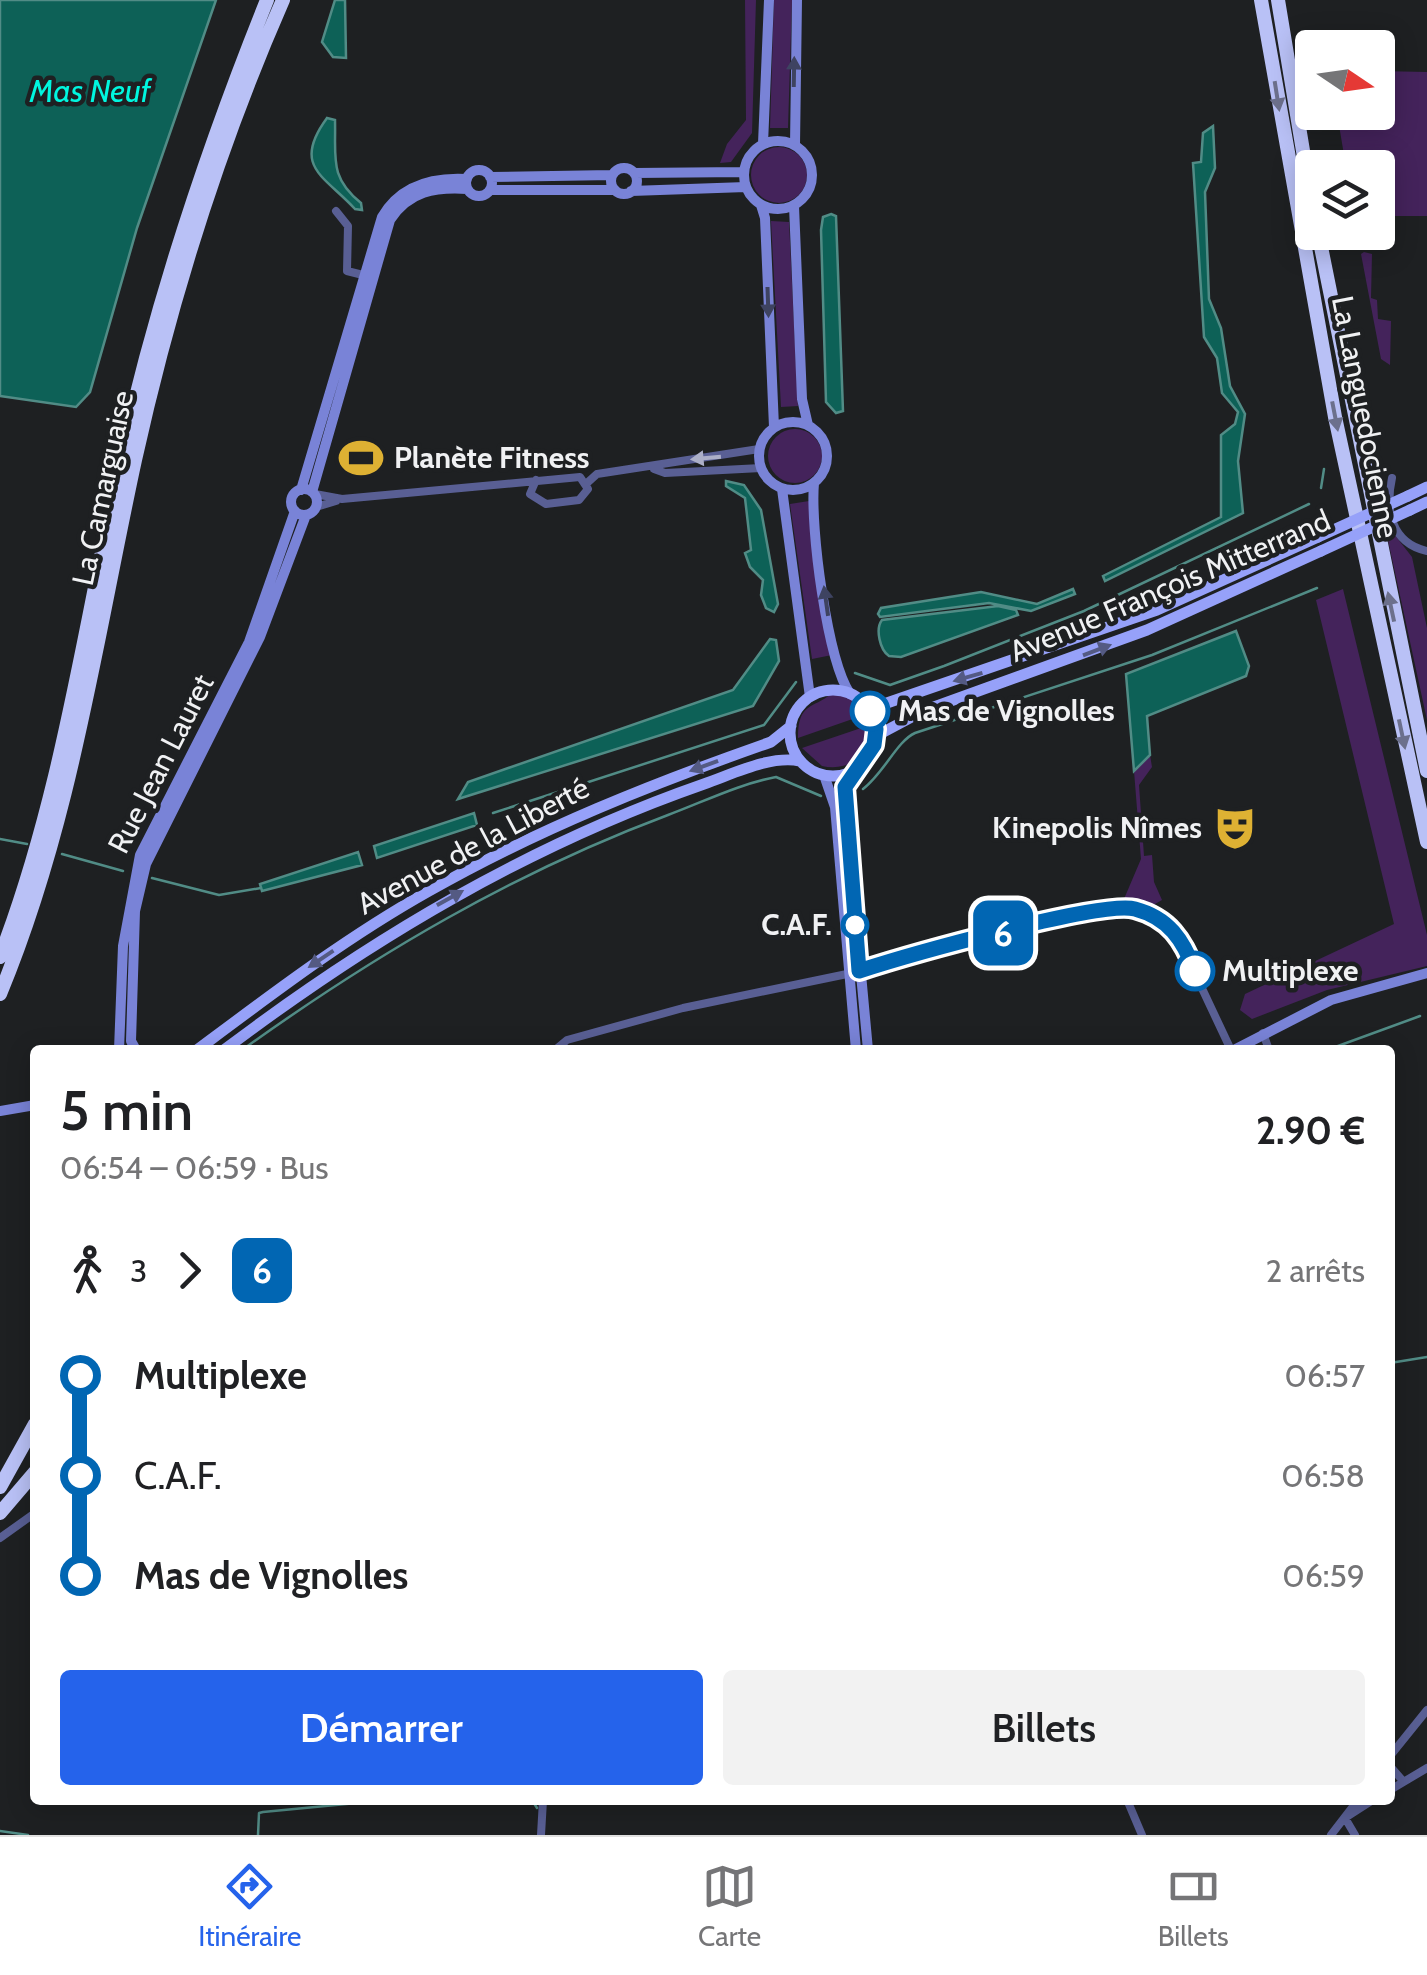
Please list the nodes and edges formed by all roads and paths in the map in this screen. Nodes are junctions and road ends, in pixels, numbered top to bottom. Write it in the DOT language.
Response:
graph roads {
  1 [pos="268,0"];
  2 [pos="284,0"];
  3 [pos="768,0"];
  4 [pos="797,0"];
  5 [pos="1261,0"];
  6 [pos="1278,0"];
  7 [pos="762,144"];
  8 [pos="795,145"];
  9 [pos="1303,150"];
  10 [pos="744,172"];
  11 [pos="634,173"];
  12 [pos="612,175"];
  13 [pos="467,184"];
  14 [pos="490,184"];
  15 [pos="746,187"];
  16 [pos="615,190"];
  17 [pos="631,191"];
  18 [pos="761,205"];
  19 [pos="794,206"];
  20 [pos="336,210"];
  21 [pos="1322,250"];
  22 [pos="363,275"];
  23 [pos="808,425"];
  24 [pos="774,427"];
  25 [pos="759,450"];
  26 [pos="760,468"];
  27 [pos="654,469"];
  28 [pos="1392,478"];
  29 [pos="536,480"];
  30 [pos="512,482"];
  31 [pos="587,483"];
  32 [pos="814,483"];
  33 [pos="1427,487"];
  34 [pos="782,489"];
  35 [pos="530,494"];
  36 [pos="311,496"];
  37 [pos="1427,502"];
  38 [pos="300,513"];
  39 [pos="1320,544"];
  40 [pos="1427,552"];
  41 [pos="850,694"];
  42 [pos="810,697"];
  43 [pos="865,704"];
  44 [pos="791,726"];
  45 [pos="876,736"];
  46 [pos="800,761"];
  47 [pos="1427,771"];
  48 [pos="852,772"];
  49 [pos="824,775"];
  50 [pos="1427,842"];
  51 [pos="0,957"];
  52 [pos="853,973"];
  53 [pos="1427,973"];
  54 [pos="0,994"];
  55 [pos="1264,1032"];
  56 [pos="120,1045"];
  57 [pos="133,1045"];
  58 [pos="204,1045"];
  59 [pos="231,1045"];
  60 [pos="562,1045"];
  61 [pos="856,1045"];
  62 [pos="867,1045"];
  63 [pos="1230,1045"];
  64 [pos="1241,1045"];
  65 [pos="1267,1045"];
  66 [pos="30,1106"];
  67 [pos="1,1111"];
  68 [pos="30,1433"];
  69 [pos="30,1478"];
  70 [pos="0,1487"];
  71 [pos="0,1513"];
  72 [pos="30,1517"];
  73 [pos="0,1538"];
  74 [pos="1427,1710"];
  75 [pos="1395,1750"];
  76 [pos="1427,1768"];
  77 [pos="1395,1772"];
  78 [pos="1403,1782"];
  79 [pos="1395,1787"];
  80 [pos="543,1805"];
  81 [pos="1129,1805"];
  82 [pos="1354,1805"];
  83 [pos="1365,1805"];
  84 [pos="1345,1818"];
  85 [pos="542,1835"];
  86 [pos="1142,1835"];
  87 [pos="1331,1835"];
  88 [pos="1354,1835"];
  1 -- 51 [label="highway, La Camarguaise"];
  2 -- 54 [label="highway, La Camarguaise"];
  3 -- 7 [label="street"];
  8 -- 4 [label="street, one-way"];
  5 -- 50 [label="highway, La Languedocienne, one-way"];
  6 -- 9 [label="highway"];
  7 -- 8 [label="street"];
  7 -- 10 [label="street"];
  8 -- 19 [label="street"];
  10 -- 11 [label="street"];
  10 -- 15 [label="street"];
  11 -- 12 [label="street"];
  11 -- 17 [label="street"];
  12 -- 14 [label="street"];
  12 -- 16 [label="street"];
  13 -- 14 [label="street"];
  13 -- 14 [label="street"];
  13 -- 22 [label="street"];
  13 -- 36 [label="street"];
  14 -- 16 [label="street"];
  15 -- 17 [label="street"];
  15 -- 18 [label="street"];
  16 -- 17 [label="street"];
  18 -- 19 [label="street"];
  18 -- 24 [label="street, one-way"];
  19 -- 23 [label="street"];
  20 -- 22 [label="street"];
  47 -- 21 [label="highway, La Languedocienne, one-way"];
  22 -- 36 [label="street"];
  23 -- 24 [label="street"];
  23 -- 32 [label="street"];
  24 -- 25 [label="street"];
  25 -- 26 [label="street"];
  25 -- 27 [label="street, one-way"];
  26 -- 27 [label="street"];
  26 -- 34 [label="street"];
  27 -- 31 [label="street"];
  28 -- 40 [label="street"];
  29 -- 30 [label="street"];
  29 -- 31 [label="street"];
  29 -- 35 [label="street"];
  30 -- 35 [label="street"];
  30 -- 36 [label="street"];
  31 -- 35 [label="street"];
  32 -- 34 [label="street"];
  41 -- 32 [label="street, one-way"];
  33 -- 39 [label="main road, Avenue François Mitterrand, bridge"];
  34 -- 42 [label="street"];
  36 -- 38 [label="street"];
  36 -- 38 [label="street"];
  37 -- 39 [label="main road, Avenue François Mitterrand, bridge"];
  38 -- 56 [label="street, Rue Jean Lauret"];
  38 -- 57 [label="street, Rue Jean Lauret"];
  39 -- 43 [label="main road, Avenue François Mitterrand, one-way"];
  45 -- 39 [label="main road, Avenue François Mitterrand, one-way"];
  41 -- 42 [label="main road"];
  41 -- 43 [label="main road"];
  42 -- 44 [label="main road"];
  43 -- 45 [label="main road"];
  44 -- 46 [label="main road"];
  44 -- 58 [label="main road, Avenue de la Liberté, one-way"];
  45 -- 48 [label="main road"];
  46 -- 49 [label="main road"];
  59 -- 46 [label="main road, Avenue de la Liberté, one-way"];
  48 -- 49 [label="main road"];
  48 -- 52 [label="street"];
  49 -- 52 [label="street"];
  52 -- 60 [label="street"];
  52 -- 61 [label="street"];
  52 -- 62 [label="street"];
  52 -- 63 [label="street"];
  53 -- 55 [label="street"];
  55 -- 64 [label="street"];
  55 -- 65 [label="street"];
  66 -- 67 [label="street"];
  68 -- 70 [label="highway"];
  69 -- 71 [label="highway"];
  72 -- 73 [label="street"];
  74 -- 75 [label="street"];
  76 -- 78 [label="street"];
  77 -- 78 [label="street"];
  78 -- 79 [label="street"];
  80 -- 85 [label="street"];
  81 -- 86 [label="street"];
  82 -- 84 [label="street"];
  83 -- 84 [label="street"];
  84 -- 87 [label="street"];
  84 -- 88 [label="street"];
}
